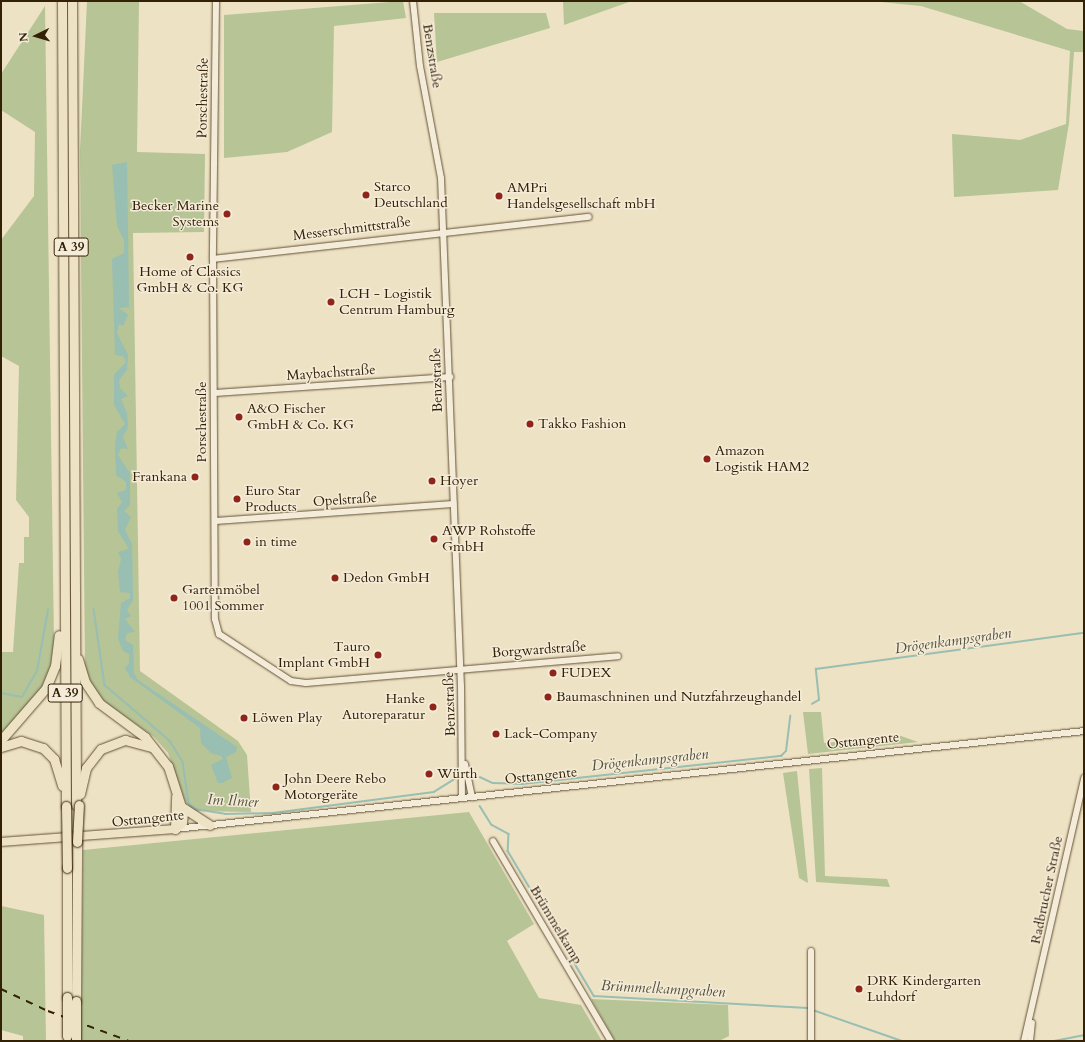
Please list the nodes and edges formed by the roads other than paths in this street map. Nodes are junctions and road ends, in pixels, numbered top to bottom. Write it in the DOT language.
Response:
graph roads {
  1 [pos="62,1"];
  2 [pos="72,1"];
  3 [pos="216,1"];
  4 [pos="412,1"];
  5 [pos="589,217"];
  6 [pos="443,230"];
  7 [pos="213,259"];
  8 [pos="450,377"];
  9 [pos="214,393"];
  10 [pos="453,504"];
  11 [pos="214,521"];
  12 [pos="64,580"];
  13 [pos="74,640"];
  14 [pos="618,656"];
  15 [pos="461,667"];
  16 [pos="1084,731"];
  17 [pos="1,740"];
  18 [pos="1,747"];
  19 [pos="156,750"];
  20 [pos="464,760"];
  21 [pos="1084,778"];
  22 [pos="177,793"];
  23 [pos="472,797"];
  24 [pos="462,798"];
  25 [pos="74,806"];
  26 [pos="182,807"];
  27 [pos="210,825"];
  28 [pos="175,829"];
  29 [pos="1,842"];
  30 [pos="493,842"];
  31 [pos="811,951"];
  32 [pos="1034,1008"];
  33 [pos="67,1038"];
  34 [pos="76,1040"];
  35 [pos="611,1041"];
  36 [pos="811,1041"];
  37 [pos="1024,1041"];
  38 [pos="1030,1041"];
  1 -- 12 [label="highway, A 39"];
  2 -- 13 [label="highway, A 39"];
  3 -- 7 [label="street, Porschestraße"];
  4 -- 6 [label="street, Benzstraße"];
  5 -- 6 [label="street, Messerschmittstraße"];
  6 -- 7 [label="street, Messerschmittstraße"];
  6 -- 8 [label="street, Benzstraße"];
  7 -- 9 [label="street, Porschestraße"];
  8 -- 9 [label="street, Maybachstraße"];
  8 -- 10 [label="street, Benzstraße"];
  9 -- 11 [label="street, Porschestraße"];
  10 -- 11 [label="street, Opelstraße"];
  10 -- 15 [label="street, Benzstraße"];
  11 -- 15 [label="street, Porschestraße"];
  12 -- 17 [label="highway"];
  12 -- 25 [label="highway, A 39"];
  13 -- 19 [label="highway"];
  13 -- 25 [label="highway, A 39"];
  14 -- 15 [label="street, Borgwardstraße"];
  15 -- 20 [label="street, Benzstraße"];
  16 -- 23 [label="street, Osttangente"];
  18 -- 25 [label="highway"];
  19 -- 22 [label="highway"];
  19 -- 25 [label="highway"];
  20 -- 23 [label="street, Benzstraße"];
  20 -- 24 [label="street, Benzstraße"];
  21 -- 32 [label="street, Radbrucher Straße"];
  22 -- 26 [label="highway"];
  22 -- 28 [label="highway"];
  23 -- 24 [label="street, Osttangente"];
  24 -- 27 [label="street, Osttangente"];
  25 -- 33 [label="highway, A 39, bridge"];
  25 -- 34 [label="highway, bridge"];
  26 -- 27 [label="highway"];
  26 -- 28 [label="highway"];
  27 -- 28 [label="street, Osttangente"];
  28 -- 29 [label="main road, Osttangente"];
  30 -- 35 [label="street, Brümmelkamp"];
  31 -- 36 [label="street"];
  32 -- 37 [label="street, Radbrucher Straße"];
  32 -- 38 [label="street, Radbrucher Straße"];
}
